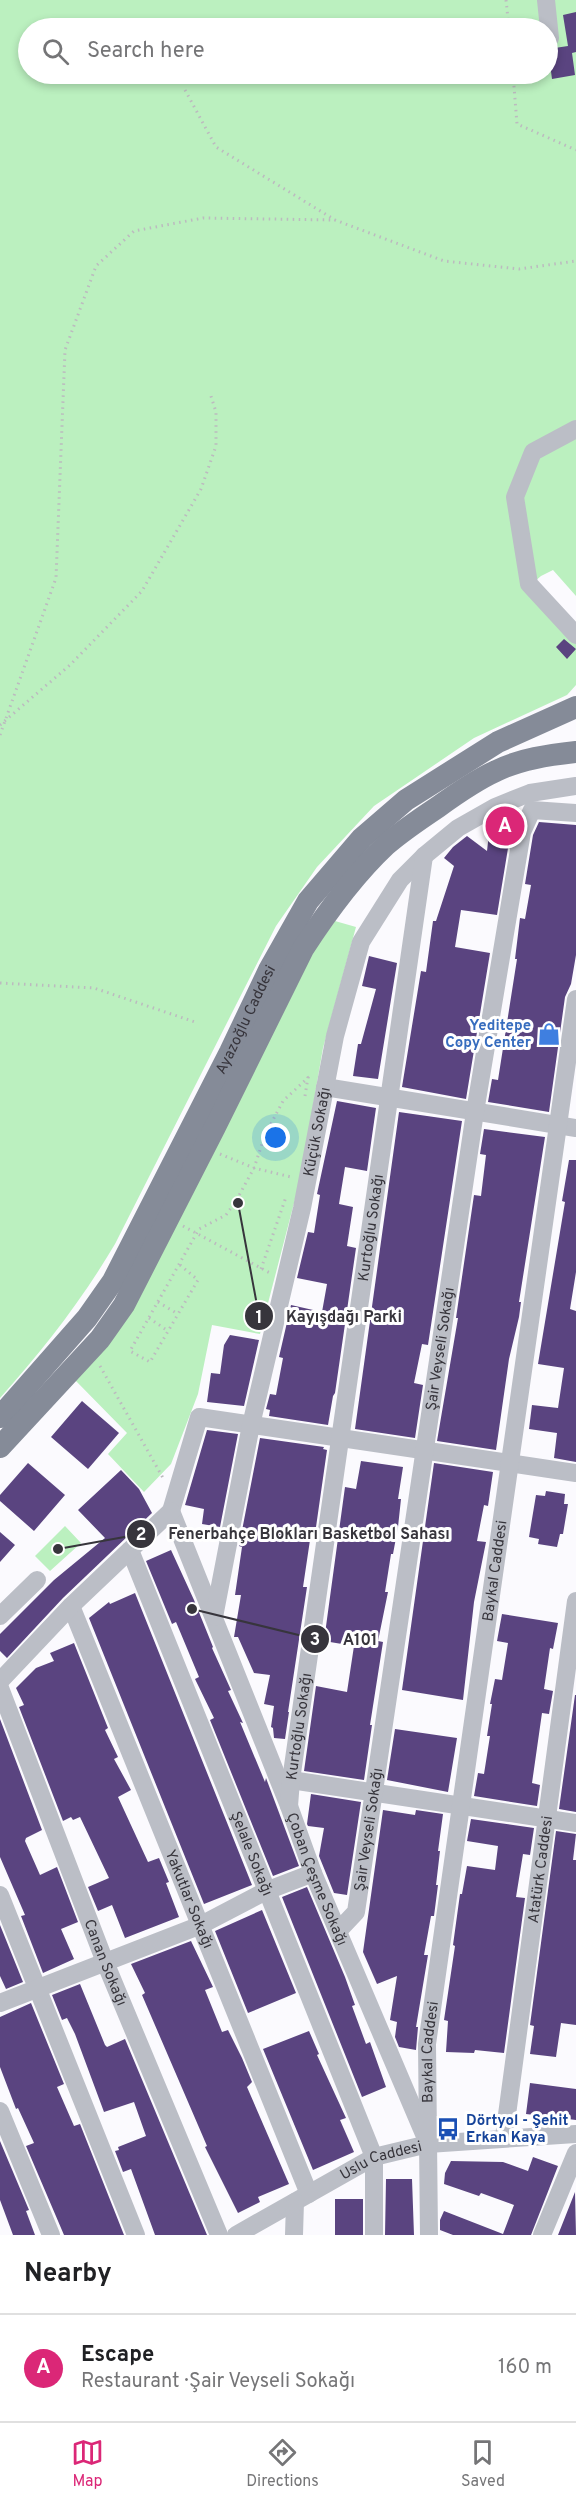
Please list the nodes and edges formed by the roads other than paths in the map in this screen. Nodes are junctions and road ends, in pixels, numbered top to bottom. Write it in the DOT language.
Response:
graph roads {
  1 [pos="576,429"];
  2 [pos="576,635"];
  3 [pos="576,707"];
  4 [pos="576,752"];
  5 [pos="576,786"];
  6 [pos="576,813"];
  7 [pos="424,856"];
  8 [pos="576,999"];
  9 [pos="325,1087"];
  10 [pos="389,1098"];
  11 [pos="475,1112"];
  12 [pos="568,1126"];
  13 [pos="0,1417"];
  14 [pos="251,1425"];
  15 [pos="339,1438"];
  16 [pos="0,1447"];
  17 [pos="425,1450"];
  18 [pos="511,1463"];
  19 [pos="576,1473"];
  20 [pos="172,1504"];
  21 [pos="130,1550"];
  22 [pos="37,1580"];
  23 [pos="576,1601"];
  24 [pos="71,1606"];
  25 [pos="0,1616"];
  26 [pos="214,1617"];
  27 [pos="0,1681"];
  28 [pos="0,1688"];
  29 [pos="291,1780"];
  30 [pos="374,1793"];
  31 [pos="289,1806"];
  32 [pos="461,1806"];
  33 [pos="547,1819"];
  34 [pos="576,1823"];
  35 [pos="313,1873"];
  36 [pos="266,1891"];
  37 [pos="0,1895"];
  38 [pos="201,1924"];
  39 [pos="339,1930"];
  40 [pos="105,1962"];
  41 [pos="37,1988"];
  42 [pos="0,2003"];
  43 [pos="0,2111"];
  44 [pos="576,2134"];
  45 [pos="504,2137"];
  46 [pos="428,2144"];
  47 [pos="576,2153"];
  48 [pos="374,2157"];
  49 [pos="302,2198"];
  50 [pos="51,2235"];
  51 [pos="136,2235"];
  52 [pos="219,2235"];
  53 [pos="236,2235"];
  54 [pos="294,2235"];
  55 [pos="374,2235"];
  56 [pos="429,2235"];
  57 [pos="542,2235"];
  1 -- 2 [label="street"];
  3 -- 13 [label="main road, Ayazoğlu Caddesi"];
  4 -- 16 [label="main road, Ayazoğlu Caddesi"];
  5 -- 7 [label="street"];
  6 -- 11 [label="street, Şair Veyseli Sokağı"];
  7 -- 9 [label="street, Küçük Sokağı"];
  7 -- 10 [label="street, Kurtoğlu Sokağı"];
  8 -- 12 [label="street, Baykal Caddesi"];
  9 -- 10 [label="street"];
  9 -- 14 [label="street, Küçük Sokağı"];
  10 -- 11 [label="street"];
  10 -- 15 [label="street, Kurtoğlu Sokağı"];
  11 -- 12 [label="street"];
  11 -- 17 [label="street, Şair Veyseli Sokağı"];
  12 -- 18 [label="street, Baykal Caddesi"];
  14 -- 15 [label="street"];
  14 -- 20 [label="street"];
  14 -- 26 [label="street, Küçük Sokağı"];
  15 -- 17 [label="street"];
  15 -- 29 [label="street, Kurtoğlu Sokağı"];
  17 -- 18 [label="street"];
  17 -- 30 [label="street, Şair Veyseli Sokağı"];
  18 -- 19 [label="street"];
  18 -- 32 [label="street, Baykal Caddesi"];
  20 -- 21 [label="street"];
  20 -- 26 [label="street, Çoban Çeşme Sokağı"];
  21 -- 24 [label="street"];
  21 -- 36 [label="street, Şelale Sokağı"];
  22 -- 25 [label="street"];
  23 -- 33 [label="street, Atatürk Caddesi"];
  24 -- 27 [label="street"];
  24 -- 38 [label="street, Yakutlar Sokağı"];
  26 -- 31 [label="street, Çoban Çeşme Sokağı"];
  28 -- 40 [label="street, Canan Sokağı"];
  29 -- 30 [label="street"];
  29 -- 31 [label="street, Kurtoğlu Sokağı"];
  30 -- 32 [label="street"];
  30 -- 39 [label="street, Şair Veyseli Sokağı"];
  31 -- 35 [label="street, Çoban Çeşme Sokağı"];
  32 -- 33 [label="street"];
  32 -- 46 [label="street, Baykal Caddesi"];
  33 -- 34 [label="street"];
  33 -- 45 [label="street, Atatürk Caddesi"];
  35 -- 36 [label="street"];
  35 -- 39 [label="street, Çoban Çeşme Sokağı"];
  36 -- 38 [label="street"];
  36 -- 48 [label="street, Şelale Sokağı"];
  37 -- 41 [label="street"];
  38 -- 40 [label="street"];
  38 -- 49 [label="street, Yakutlar Sokağı"];
  39 -- 46 [label="street, Çoban Çeşme Sokağı"];
  40 -- 41 [label="street"];
  40 -- 52 [label="street, Canan Sokağı"];
  41 -- 42 [label="street"];
  41 -- 51 [label="street"];
  43 -- 50 [label="street"];
  44 -- 45 [label="street, Uslu Caddesi"];
  45 -- 46 [label="street, Uslu Caddesi"];
  46 -- 48 [label="street, Uslu Caddesi"];
  46 -- 56 [label="street, Baykal Caddesi"];
  47 -- 57 [label="street"];
  48 -- 49 [label="street, Uslu Caddesi"];
  48 -- 55 [label="street"];
  49 -- 53 [label="street, Uslu Caddesi"];
  49 -- 54 [label="street"];
}
